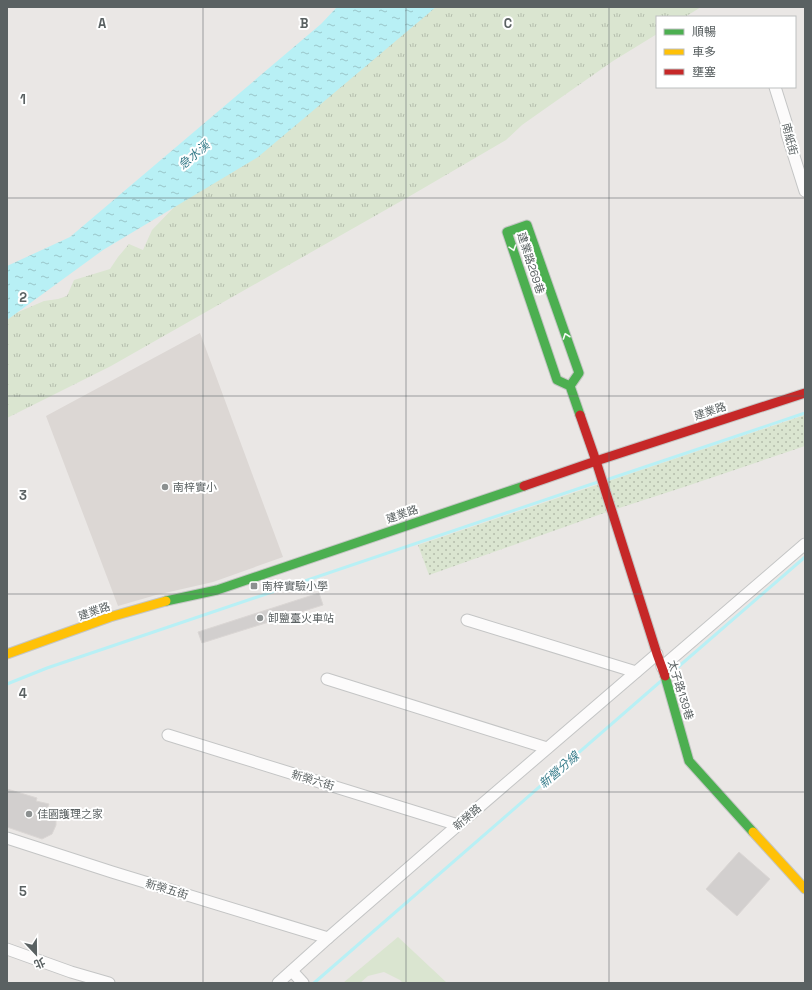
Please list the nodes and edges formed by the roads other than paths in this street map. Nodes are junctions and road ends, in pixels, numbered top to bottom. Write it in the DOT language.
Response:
graph roads {
  1 [pos="775,88"];
  2 [pos="805,191"];
  3 [pos="570,386"];
  4 [pos="805,393"];
  5 [pos="596,461"];
  6 [pos="805,544"];
  7 [pos="467,620"];
  8 [pos="7,654"];
  9 [pos="657,654"];
  10 [pos="636,672"];
  11 [pos="664,672"];
  12 [pos="327,679"];
  13 [pos="168,735"];
  14 [pos="547,748"];
  15 [pos="458,825"];
  16 [pos="7,838"];
  17 [pos="805,889"];
  18 [pos="328,938"];
  19 [pos="7,949"];
  20 [pos="292,971"];
  21 [pos="109,983"];
  22 [pos="278,983"];
  23 [pos="303,983"];
  1 -- 2 [label="street, 南紙街"];
  3 -- 3 [label="street, 建業路269巷, one-way"];
  3 -- 5 [label="street"];
  4 -- 5 [label="street, 建業路"];
  5 -- 8 [label="street, 建業路"];
  5 -- 9 [label="street, 太子路139巷"];
  6 -- 11 [label="street"];
  7 -- 10 [label="street"];
  9 -- 10 [label="street, 新榮路"];
  9 -- 11 [label="street, 太子路139巷"];
  10 -- 14 [label="street, 新榮路"];
  11 -- 17 [label="street, 太子路139巷"];
  12 -- 14 [label="street"];
  13 -- 15 [label="street, 新榮六街"];
  14 -- 15 [label="street, 新榮路"];
  15 -- 18 [label="street, 新榮路"];
  16 -- 18 [label="street, 新榮五街"];
  18 -- 20 [label="street, 新榮路"];
  19 -- 21 [label="street"];
  20 -- 22 [label="street, 新榮路"];
  20 -- 23 [label="street"];
}
